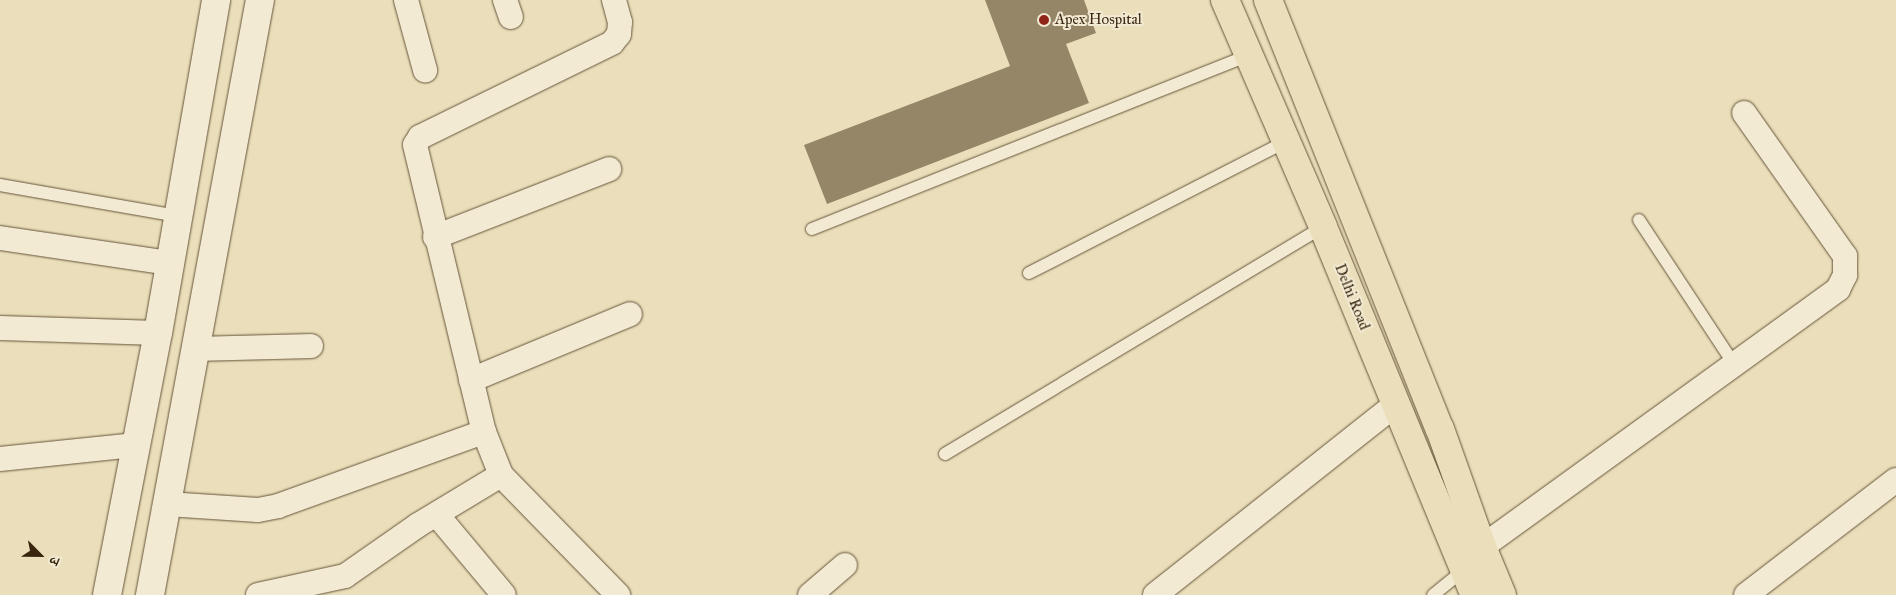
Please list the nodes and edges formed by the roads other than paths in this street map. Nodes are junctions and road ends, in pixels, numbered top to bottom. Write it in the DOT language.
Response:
graph roads {
  1 [pos="216,0"];
  2 [pos="260,0"];
  3 [pos="406,0"];
  4 [pos="614,0"];
  5 [pos="1225,0"];
  6 [pos="1268,0"];
  7 [pos="1249,55"];
  8 [pos="425,70"];
  9 [pos="1744,113"];
  10 [pos="1287,141"];
  11 [pos="610,169"];
  12 [pos="0,185"];
  13 [pos="178,216"];
  14 [pos="1639,220"];
  15 [pos="1324,227"];
  16 [pos="812,229"];
  17 [pos="435,237"];
  18 [pos="0,238"];
  19 [pos="170,263"];
  20 [pos="1029,273"];
  21 [pos="630,314"];
  22 [pos="0,328"];
  23 [pos="158,333"];
  24 [pos="311,346"];
  25 [pos="196,349"];
  26 [pos="1734,364"];
  27 [pos="471,380"];
  28 [pos="1395,405"];
  29 [pos="484,432"];
  30 [pos="136,445"];
  31 [pos="945,454"];
  32 [pos="0,458"];
  33 [pos="502,475"];
  34 [pos="1896,480"];
  35 [pos="167,504"];
  36 [pos="437,515"];
  37 [pos="1482,548"];
  38 [pos="845,564"];
  39 [pos="1465,570"];
  40 [pos="317,590"];
  41 [pos="107,595"];
  42 [pos="150,595"];
  43 [pos="258,595"];
  44 [pos="504,595"];
  45 [pos="618,595"];
  46 [pos="810,595"];
  47 [pos="1155,595"];
  48 [pos="1433,595"];
  49 [pos="1475,595"];
  50 [pos="1502,595"];
  51 [pos="1746,595"];
  1 -- 13 [label="street"];
  2 -- 25 [label="street"];
  3 -- 8 [label="street"];
  4 -- 17 [label="street"];
  5 -- 7 [label="main road, Delhi Road"];
  6 -- 37 [label="main road"];
  7 -- 10 [label="main road, Delhi Road"];
  7 -- 16 [label="lane"];
  9 -- 26 [label="street"];
  10 -- 15 [label="main road, Delhi Road"];
  10 -- 20 [label="lane"];
  11 -- 17 [label="street"];
  12 -- 13 [label="lane"];
  13 -- 19 [label="street"];
  14 -- 26 [label="lane"];
  15 -- 28 [label="main road, Delhi Road"];
  15 -- 31 [label="lane"];
  17 -- 27 [label="street"];
  18 -- 19 [label="street"];
  19 -- 23 [label="street"];
  21 -- 27 [label="street"];
  22 -- 23 [label="street"];
  23 -- 30 [label="street"];
  24 -- 25 [label="street"];
  25 -- 35 [label="street"];
  26 -- 37 [label="street"];
  27 -- 29 [label="street"];
  28 -- 39 [label="main road, Delhi Road"];
  28 -- 47 [label="street"];
  29 -- 33 [label="street"];
  29 -- 35 [label="street"];
  30 -- 32 [label="street"];
  30 -- 41 [label="street"];
  33 -- 36 [label="street"];
  33 -- 45 [label="street"];
  34 -- 51 [label="street"];
  35 -- 42 [label="street"];
  36 -- 40 [label="street"];
  36 -- 44 [label="street"];
  37 -- 50 [label="main road"];
  38 -- 46 [label="street"];
  39 -- 48 [label="lane"];
  39 -- 49 [label="main road, Delhi Road"];
  40 -- 43 [label="street"];
}
